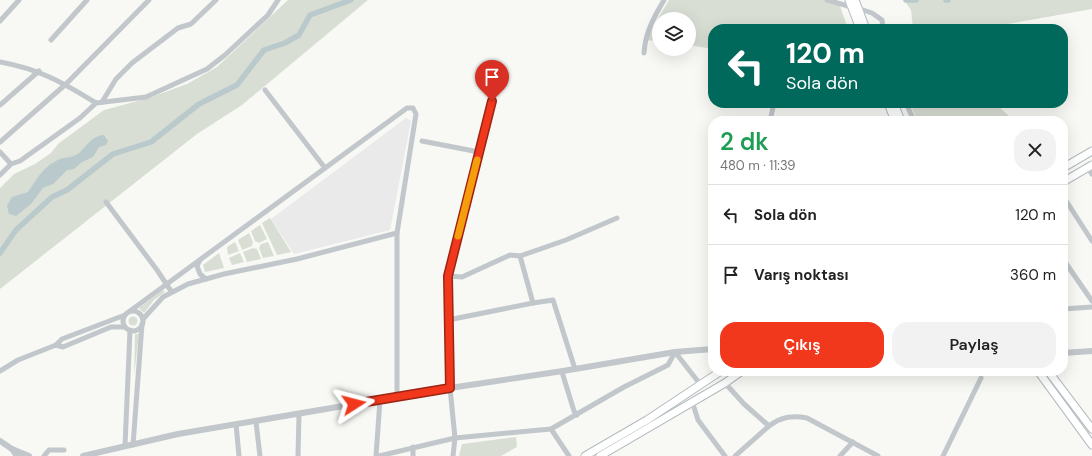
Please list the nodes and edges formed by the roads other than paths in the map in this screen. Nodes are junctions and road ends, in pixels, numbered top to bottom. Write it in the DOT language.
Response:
graph roads {
  1 [pos="19,0"];
  2 [pos="87,0"];
  3 [pos="149,0"];
  4 [pos="216,0"];
  5 [pos="278,0"];
  6 [pos="664,0"];
  7 [pos="827,0"];
  8 [pos="855,0"];
  9 [pos="848,3"];
  10 [pos="860,9"];
  11 [pos="0,21"];
  12 [pos="858,24"];
  13 [pos="864,24"];
  14 [pos="882,24"];
  15 [pos="51,40"];
  16 [pos="644,53"];
  17 [pos="0,62"];
  18 [pos="39,71"];
  19 [pos="66,84"];
  20 [pos="265,90"];
  21 [pos="492,101"];
  22 [pos="102,102"];
  23 [pos="96,103"];
  24 [pos="0,105"];
  25 [pos="422,141"];
  26 [pos="0,142"];
  27 [pos="1092,151"];
  28 [pos="0,152"];
  29 [pos="480,152"];
  30 [pos="11,164"];
  31 [pos="1068,165"];
  32 [pos="1090,166"];
  33 [pos="325,168"];
  34 [pos="1092,174"];
  35 [pos="0,175"];
  36 [pos="1068,179"];
  37 [pos="106,202"];
  38 [pos="1068,204"];
  39 [pos="617,218"];
  40 [pos="396,233"];
  41 [pos="1092,241"];
  42 [pos="520,256"];
  43 [pos="201,259"];
  44 [pos="1068,266"];
  45 [pos="448,276"];
  46 [pos="206,279"];
  47 [pos="165,285"];
  48 [pos="171,291"];
  49 [pos="1092,300"];
  50 [pos="533,303"];
  51 [pos="1092,307"];
  52 [pos="1068,309"];
  53 [pos="130,311"];
  54 [pos="125,315"];
  55 [pos="448,320"];
  56 [pos="142,322"];
  57 [pos="128,329"];
  58 [pos="56,345"];
  59 [pos="708,349"];
  60 [pos="1092,351"];
  61 [pos="675,352"];
  62 [pos="1068,353"];
  63 [pos="575,369"];
  64 [pos="0,370"];
  65 [pos="562,372"];
  66 [pos="713,376"];
  67 [pos="735,376"];
  68 [pos="1042,376"];
  69 [pos="1052,376"];
  70 [pos="981,378"];
  71 [pos="725,383"];
  72 [pos="700,384"];
  73 [pos="450,388"];
  74 [pos="397,397"];
  75 [pos="380,400"];
  76 [pos="692,401"];
  77 [pos="299,414"];
  78 [pos="577,415"];
  79 [pos="256,422"];
  80 [pos="236,424"];
  81 [pos="769,426"];
  82 [pos="551,429"];
  83 [pos="1092,429"];
  84 [pos="455,438"];
  85 [pos="0,441"];
  86 [pos="853,442"];
  87 [pos="133,444"];
  88 [pos="1092,445"];
  89 [pos="125,446"];
  90 [pos="413,447"];
  91 [pos="12,449"];
  92 [pos="64,450"];
  93 [pos="17,456"];
  94 [pos="29,456"];
  95 [pos="44,456"];
  96 [pos="83,456"];
  97 [pos="239,456"];
  98 [pos="260,456"];
  99 [pos="298,456"];
  100 [pos="376,456"];
  101 [pos="379,456"];
  102 [pos="413,456"];
  103 [pos="453,456"];
  104 [pos="569,456"];
  105 [pos="585,456"];
  106 [pos="600,456"];
  107 [pos="725,456"];
  108 [pos="735,456"];
  109 [pos="840,456"];
  110 [pos="878,456"];
  111 [pos="942,456"];
  1 -- 11 [label="street"];
  2 -- 15 [label="street"];
  3 -- 19 [label="street"];
  4 -- 22 [label="street"];
  5 -- 22 [label="street"];
  6 -- 16 [label="street"];
  7 -- 9 [label="street"];
  8 -- 13 [label="main road"];
  9 -- 12 [label="main road"];
  10 -- 14 [label="street"];
  17 -- 18 [label="street"];
  18 -- 19 [label="street"];
  18 -- 24 [label="street"];
  19 -- 23 [label="street"];
  19 -- 26 [label="street"];
  20 -- 33 [label="street"];
  21 -- 29 [label="street"];
  22 -- 23 [label="street"];
  23 -- 30 [label="street"];
  25 -- 29 [label="street"];
  27 -- 31 [label="main road"];
  28 -- 30 [label="street"];
  29 -- 45 [label="street"];
  30 -- 35 [label="street"];
  32 -- 34 [label="street"];
  32 -- 36 [label="main road"];
  33 -- 40 [label="street"];
  33 -- 43 [label="street"];
  37 -- 47 [label="street"];
  38 -- 41 [label="street"];
  39 -- 42 [label="street"];
  40 -- 46 [label="street"];
  40 -- 74 [label="street"];
  42 -- 45 [label="street"];
  42 -- 50 [label="street"];
  43 -- 46 [label="street"];
  43 -- 47 [label="street"];
  44 -- 49 [label="street"];
  45 -- 55 [label="street"];
  46 -- 48 [label="street"];
  47 -- 48 [label="street"];
  47 -- 53 [label="street"];
  48 -- 56 [label="street"];
  50 -- 55 [label="street"];
  50 -- 63 [label="street"];
  51 -- 52 [label="street"];
  53 -- 54 [label="street"];
  53 -- 56 [label="street"];
  54 -- 57 [label="street"];
  54 -- 58 [label="street"];
  55 -- 73 [label="street"];
  56 -- 57 [label="street"];
  56 -- 87 [label="street"];
  57 -- 58 [label="street"];
  57 -- 89 [label="street"];
  58 -- 64 [label="street"];
  59 -- 61 [label="street"];
  60 -- 62 [label="street"];
  61 -- 63 [label="street"];
  61 -- 72 [label="street"];
  61 -- 78 [label="street"];
  63 -- 65 [label="street"];
  65 -- 73 [label="street"];
  65 -- 78 [label="street"];
  66 -- 72 [label="main road"];
  67 -- 71 [label="main road"];
  68 -- 88 [label="main road"];
  69 -- 83 [label="main road"];
  70 -- 111 [label="street"];
  71 -- 76 [label="main road"];
  71 -- 81 [label="street"];
  72 -- 105 [label="main road"];
  73 -- 74 [label="street"];
  73 -- 84 [label="street"];
  74 -- 75 [label="street"];
  75 -- 77 [label="street"];
  75 -- 100 [label="street"];
  76 -- 106 [label="main road"];
  76 -- 107 [label="street"];
  77 -- 79 [label="street"];
  77 -- 99 [label="street"];
  78 -- 82 [label="street"];
  79 -- 80 [label="street"];
  79 -- 98 [label="street"];
  80 -- 87 [label="street"];
  80 -- 97 [label="street"];
  81 -- 86 [label="street"];
  81 -- 108 [label="street"];
  82 -- 84 [label="street"];
  82 -- 104 [label="street"];
  84 -- 90 [label="street"];
  84 -- 103 [label="street"];
  85 -- 91 [label="street"];
  86 -- 109 [label="street"];
  86 -- 110 [label="street"];
  87 -- 89 [label="street"];
  89 -- 96 [label="street"];
  90 -- 101 [label="street"];
  90 -- 102 [label="street"];
  91 -- 93 [label="street"];
  91 -- 94 [label="street"];
  92 -- 95 [label="street"];
}
